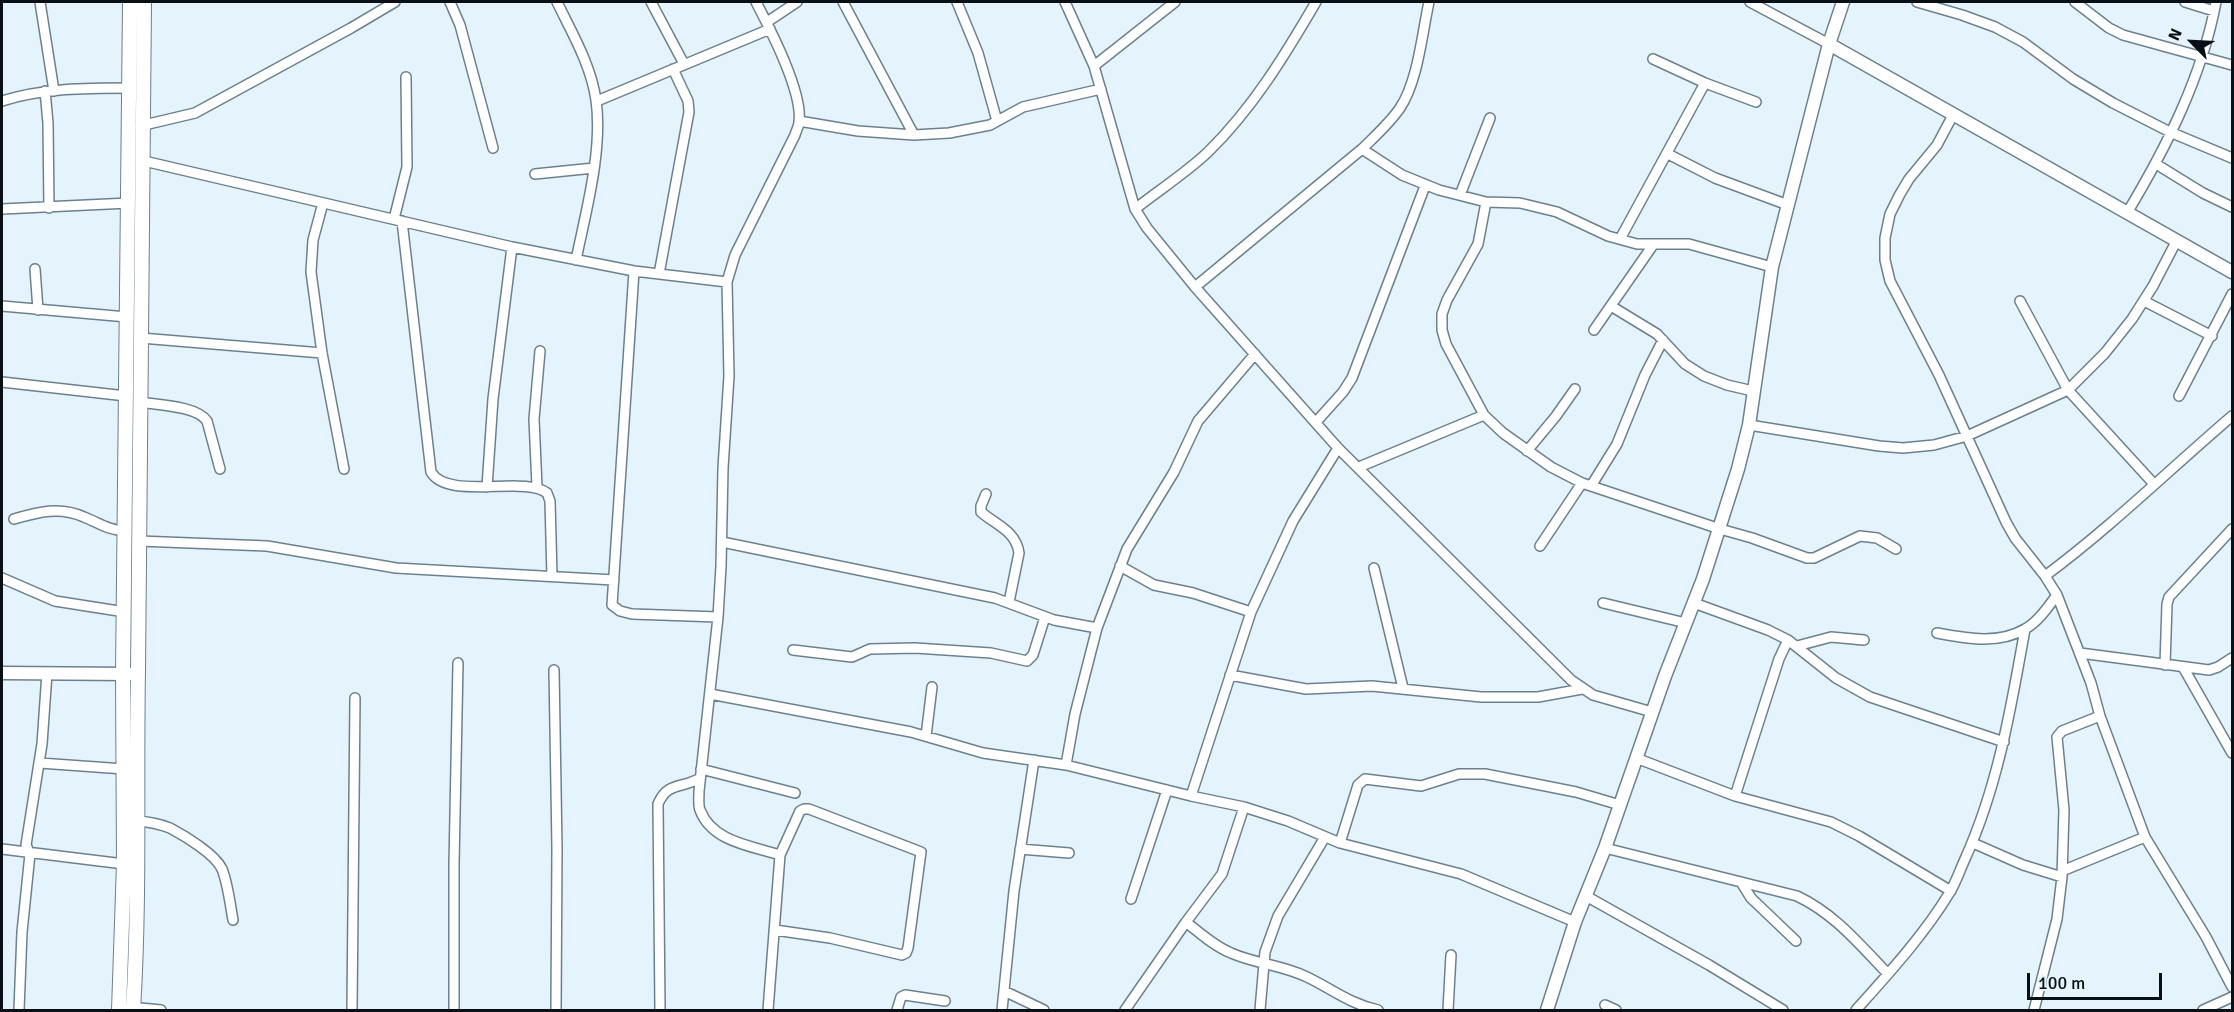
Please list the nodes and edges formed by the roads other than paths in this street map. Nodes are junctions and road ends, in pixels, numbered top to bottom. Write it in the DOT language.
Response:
graph roads {
  1 [pos="40,2"];
  2 [pos="130,2"];
  3 [pos="144,2"];
  4 [pos="395,2"];
  5 [pos="450,2"];
  6 [pos="557,2"];
  7 [pos="651,2"];
  8 [pos="756,2"];
  9 [pos="796,2"];
  10 [pos="843,2"];
  11 [pos="957,2"];
  12 [pos="1065,2"];
  13 [pos="1175,2"];
  14 [pos="1316,2"];
  15 [pos="1429,2"];
  16 [pos="1750,2"];
  17 [pos="1843,2"];
  18 [pos="1917,2"];
  19 [pos="2075,2"];
  20 [pos="2185,2"];
  21 [pos="2215,6"];
  22 [pos="768,26"];
  23 [pos="1829,44"];
  24 [pos="2203,58"];
  25 [pos="1653,59"];
  26 [pos="684,64"];
  27 [pos="2232,65"];
  28 [pos="1094,66"];
  29 [pos="672,69"];
  30 [pos="406,77"];
  31 [pos="1705,83"];
  32 [pos="130,88"];
  33 [pos="1101,88"];
  34 [pos="50,91"];
  35 [pos="2,101"];
  36 [pos="597,101"];
  37 [pos="1756,102"];
  38 [pos="1953,115"];
  39 [pos="1490,118"];
  40 [pos="997,121"];
  41 [pos="800,122"];
  42 [pos="145,125"];
  43 [pos="130,127"];
  44 [pos="2170,132"];
  45 [pos="914,135"];
  46 [pos="493,148"];
  47 [pos="1362,149"];
  48 [pos="1668,154"];
  49 [pos="2232,158"];
  50 [pos="144,161"];
  51 [pos="2156,164"];
  52 [pos="594,168"];
  53 [pos="535,174"];
  54 [pos="1425,186"];
  55 [pos="1460,195"];
  56 [pos="1486,202"];
  57 [pos="129,203"];
  58 [pos="323,203"];
  59 [pos="1788,205"];
  60 [pos="2232,207"];
  61 [pos="49,208"];
  62 [pos="2,209"];
  63 [pos="1135,209"];
  64 [pos="2127,213"];
  65 [pos="398,220"];
  66 [pos="1620,239"];
  67 [pos="2177,240"];
  68 [pos="1653,245"];
  69 [pos="512,247"];
  70 [pos="576,260"];
  71 [pos="1772,267"];
  72 [pos="35,269"];
  73 [pos="634,271"];
  74 [pos="2232,272"];
  75 [pos="659,274"];
  76 [pos="727,282"];
  77 [pos="1195,287"];
  78 [pos="2232,294"];
  79 [pos="2020,301"];
  80 [pos="2144,301"];
  81 [pos="2,306"];
  82 [pos="1611,306"];
  83 [pos="38,310"];
  84 [pos="127,317"];
  85 [pos="1594,330"];
  86 [pos="2212,336"];
  87 [pos="141,338"];
  88 [pos="1663,340"];
  89 [pos="540,351"];
  90 [pos="322,353"];
  91 [pos="1256,354"];
  92 [pos="2,382"];
  93 [pos="1575,389"];
  94 [pos="2068,390"];
  95 [pos="1753,391"];
  96 [pos="126,396"];
  97 [pos="2179,396"];
  98 [pos="140,402"];
  99 [pos="1484,415"];
  100 [pos="2232,416"];
  101 [pos="1316,422"];
  102 [pos="1749,425"];
  103 [pos="1967,436"];
  104 [pos="1338,448"];
  105 [pos="1527,451"];
  106 [pos="1359,467"];
  107 [pos="220,469"];
  108 [pos="344,469"];
  109 [pos="2153,483"];
  110 [pos="1587,485"];
  111 [pos="487,487"];
  112 [pos="537,488"];
  113 [pos="986,494"];
  114 [pos="14,519"];
  115 [pos="1719,529"];
  116 [pos="2232,529"];
  117 [pos="124,531"];
  118 [pos="139,541"];
  119 [pos="722,542"];
  120 [pos="1540,546"];
  121 [pos="1896,549"];
  122 [pos="1120,566"];
  123 [pos="1374,568"];
  124 [pos="552,576"];
  125 [pos="2045,576"];
  126 [pos="2,578"];
  127 [pos="614,580"];
  128 [pos="2057,595"];
  129 [pos="1009,602"];
  130 [pos="1603,603"];
  131 [pos="1694,603"];
  132 [pos="125,612"];
  133 [pos="1251,612"];
  134 [pos="718,617"];
  135 [pos="1045,617"];
  136 [pos="1686,623"];
  137 [pos="1098,628"];
  138 [pos="2025,629"];
  139 [pos="1937,633"];
  140 [pos="1788,640"];
  141 [pos="1864,640"];
  142 [pos="1797,646"];
  143 [pos="793,650"];
  144 [pos="2080,653"];
  145 [pos="2232,658"];
  146 [pos="458,663"];
  147 [pos="2165,665"];
  148 [pos="2183,667"];
  149 [pos="554,670"];
  150 [pos="2,673"];
  151 [pos="47,673"];
  152 [pos="123,674"];
  153 [pos="138,674"];
  154 [pos="1230,675"];
  155 [pos="932,687"];
  156 [pos="1403,688"];
  157 [pos="1582,689"];
  158 [pos="710,694"];
  159 [pos="355,698"];
  160 [pos="1652,712"];
  161 [pos="2100,716"];
  162 [pos="926,736"];
  163 [pos="2004,742"];
  164 [pos="2232,753"];
  165 [pos="1636,758"];
  166 [pos="1035,760"];
  167 [pos="40,763"];
  168 [pos="1066,765"];
  169 [pos="124,769"];
  170 [pos="700,773"];
  171 [pos="1167,790"];
  172 [pos="795,793"];
  173 [pos="1191,796"];
  174 [pos="1735,796"];
  175 [pos="1620,805"];
  176 [pos="1244,807"];
  177 [pos="138,821"];
  178 [pos="1325,837"];
  179 [pos="2145,837"];
  180 [pos="1340,843"];
  181 [pos="1973,843"];
  182 [pos="1605,848"];
  183 [pos="2,849"];
  184 [pos="1020,849"];
  185 [pos="1069,853"];
  186 [pos="30,854"];
  187 [pos="780,855"];
  188 [pos="124,864"];
  189 [pos="2062,874"];
  190 [pos="1741,882"];
  191 [pos="1951,891"];
  192 [pos="1586,896"];
  193 [pos="1131,899"];
  194 [pos="233,920"];
  195 [pos="1186,922"];
  196 [pos="1575,922"];
  197 [pos="775,930"];
  198 [pos="1796,941"];
  199 [pos="1451,955"];
  200 [pos="1264,963"];
  201 [pos="1888,974"];
  202 [pos="2232,987"];
  203 [pos="1004,991"];
  204 [pos="2230,998"];
  205 [pos="945,1001"];
  206 [pos="1605,1005"];
  207 [pos="1349,1006"];
  208 [pos="126,1008"];
  209 [pos="19,1011"];
  210 [pos="161,1011"];
  211 [pos="352,1011"];
  212 [pos="454,1011"];
  213 [pos="556,1011"];
  214 [pos="660,1011"];
  215 [pos="768,1011"];
  216 [pos="897,1011"];
  217 [pos="1002,1011"];
  218 [pos="1044,1011"];
  219 [pos="1125,1011"];
  220 [pos="1260,1011"];
  221 [pos="1378,1011"];
  222 [pos="1448,1011"];
  223 [pos="1547,1011"];
  224 [pos="1616,1011"];
  225 [pos="1783,1011"];
  226 [pos="1856,1011"];
  227 [pos="2034,1011"];
  228 [pos="2203,1011"];
  229 [pos="2229,1011"];
  1 -- 34 [label="street"];
  2 -- 32 [label="main road"];
  3 -- 42 [label="main road"];
  4 -- 42 [label="street"];
  5 -- 46 [label="street"];
  6 -- 36 [label="street"];
  7 -- 26 [label="street"];
  8 -- 22 [label="street"];
  9 -- 22 [label="street"];
  10 -- 45 [label="street"];
  11 -- 40 [label="street"];
  12 -- 28 [label="street"];
  13 -- 28 [label="street"];
  14 -- 63 [label="street"];
  15 -- 47 [label="street"];
  16 -- 23 [label="street"];
  17 -- 23 [label="street"];
  18 -- 44 [label="street"];
  19 -- 24 [label="street"];
  20 -- 21 [label="street"];
  21 -- 24 [label="street"];
  22 -- 26 [label="street"];
  22 -- 41 [label="street"];
  23 -- 38 [label="street"];
  23 -- 59 [label="street"];
  24 -- 27 [label="street"];
  24 -- 44 [label="street"];
  25 -- 31 [label="street"];
  26 -- 29 [label="street"];
  28 -- 33 [label="street"];
  29 -- 36 [label="street"];
  29 -- 75 [label="street"];
  30 -- 65 [label="street"];
  31 -- 37 [label="street"];
  31 -- 48 [label="street"];
  32 -- 34 [label="street"];
  32 -- 43 [label="main road"];
  33 -- 40 [label="street"];
  33 -- 63 [label="street"];
  34 -- 35 [label="street"];
  34 -- 61 [label="street"];
  36 -- 52 [label="street"];
  38 -- 64 [label="street"];
  38 -- 103 [label="street"];
  39 -- 55 [label="street"];
  40 -- 45 [label="street"];
  41 -- 45 [label="street"];
  41 -- 76 [label="street"];
  42 -- 43 [label="street"];
  42 -- 50 [label="main road"];
  43 -- 57 [label="main road"];
  44 -- 49 [label="street"];
  44 -- 51 [label="street"];
  47 -- 54 [label="street"];
  47 -- 77 [label="street"];
  48 -- 59 [label="street"];
  48 -- 66 [label="street"];
  50 -- 58 [label="street"];
  50 -- 87 [label="main road"];
  51 -- 60 [label="street"];
  51 -- 64 [label="street"];
  52 -- 53 [label="street"];
  52 -- 70 [label="street"];
  54 -- 55 [label="street"];
  54 -- 101 [label="street"];
  55 -- 56 [label="street"];
  56 -- 66 [label="street"];
  56 -- 99 [label="street"];
  57 -- 61 [label="street"];
  57 -- 84 [label="main road"];
  58 -- 65 [label="street"];
  58 -- 90 [label="street"];
  59 -- 71 [label="street"];
  61 -- 62 [label="street"];
  63 -- 77 [label="street"];
  64 -- 67 [label="street"];
  65 -- 69 [label="street"];
  65 -- 111 [label="street"];
  66 -- 68 [label="street"];
  67 -- 74 [label="street"];
  67 -- 80 [label="street"];
  68 -- 71 [label="street"];
  68 -- 82 [label="street"];
  69 -- 70 [label="street"];
  69 -- 111 [label="street"];
  70 -- 73 [label="street"];
  71 -- 95 [label="street"];
  72 -- 83 [label="street"];
  73 -- 75 [label="street"];
  73 -- 127 [label="street"];
  75 -- 76 [label="street"];
  76 -- 119 [label="street"];
  77 -- 91 [label="street"];
  78 -- 86 [label="street"];
  79 -- 94 [label="street"];
  80 -- 86 [label="street"];
  80 -- 94 [label="street"];
  81 -- 83 [label="street"];
  82 -- 85 [label="street"];
  82 -- 88 [label="street"];
  83 -- 84 [label="street"];
  84 -- 96 [label="main road"];
  86 -- 97 [label="street"];
  87 -- 90 [label="street"];
  87 -- 98 [label="main road"];
  88 -- 95 [label="street"];
  88 -- 110 [label="street"];
  89 -- 112 [label="street"];
  90 -- 108 [label="street"];
  91 -- 101 [label="street"];
  91 -- 122 [label="street"];
  92 -- 96 [label="street"];
  93 -- 105 [label="street"];
  94 -- 103 [label="street"];
  94 -- 109 [label="street"];
  95 -- 102 [label="street"];
  96 -- 117 [label="main road"];
  98 -- 107 [label="street"];
  98 -- 118 [label="main road"];
  99 -- 105 [label="street"];
  99 -- 106 [label="street"];
  100 -- 109 [label="street"];
  101 -- 104 [label="street"];
  102 -- 103 [label="street"];
  102 -- 115 [label="street"];
  103 -- 125 [label="street"];
  104 -- 106 [label="street"];
  104 -- 133 [label="street"];
  105 -- 110 [label="street"];
  106 -- 157 [label="street"];
  109 -- 125 [label="street"];
  110 -- 115 [label="street"];
  110 -- 120 [label="street"];
  111 -- 112 [label="street"];
  112 -- 124 [label="street"];
  113 -- 129 [label="street"];
  114 -- 117 [label="street"];
  115 -- 121 [label="street"];
  115 -- 131 [label="street"];
  116 -- 147 [label="street"];
  117 -- 132 [label="main road"];
  118 -- 124 [label="street"];
  118 -- 153 [label="main road"];
  119 -- 129 [label="street"];
  119 -- 134 [label="street"];
  122 -- 133 [label="street"];
  122 -- 137 [label="street"];
  123 -- 156 [label="street"];
  124 -- 127 [label="street"];
  125 -- 128 [label="street"];
  126 -- 132 [label="street"];
  127 -- 134 [label="street"];
  128 -- 138 [label="street"];
  128 -- 144 [label="street"];
  129 -- 135 [label="street"];
  130 -- 136 [label="street"];
  131 -- 136 [label="street"];
  131 -- 140 [label="street"];
  132 -- 152 [label="main road"];
  133 -- 154 [label="street"];
  134 -- 158 [label="street"];
  135 -- 137 [label="street"];
  135 -- 143 [label="street"];
  136 -- 160 [label="street"];
  137 -- 168 [label="street"];
  138 -- 139 [label="street"];
  138 -- 163 [label="street"];
  140 -- 142 [label="street"];
  140 -- 174 [label="street"];
  141 -- 142 [label="street"];
  142 -- 163 [label="street"];
  144 -- 147 [label="street"];
  144 -- 161 [label="street"];
  145 -- 148 [label="street"];
  146 -- 212 [label="street"];
  147 -- 148 [label="street"];
  148 -- 164 [label="street"];
  149 -- 213 [label="street"];
  150 -- 151 [label="street"];
  151 -- 152 [label="street"];
  151 -- 167 [label="street"];
  152 -- 153 [label="street"];
  152 -- 169 [label="main road"];
  153 -- 177 [label="main road"];
  154 -- 156 [label="street"];
  154 -- 173 [label="street"];
  155 -- 162 [label="street"];
  156 -- 157 [label="street"];
  157 -- 160 [label="street"];
  158 -- 162 [label="street"];
  158 -- 170 [label="street"];
  159 -- 211 [label="street"];
  160 -- 165 [label="street"];
  161 -- 179 [label="street"];
  161 -- 189 [label="street"];
  162 -- 166 [label="street"];
  163 -- 181 [label="street"];
  165 -- 174 [label="street"];
  165 -- 175 [label="street"];
  166 -- 168 [label="street"];
  166 -- 184 [label="street"];
  167 -- 169 [label="street"];
  167 -- 186 [label="street"];
  168 -- 171 [label="street"];
  169 -- 188 [label="main road"];
  170 -- 172 [label="street"];
  170 -- 187 [label="street"];
  170 -- 214 [label="street"];
  171 -- 173 [label="street"];
  171 -- 193 [label="street"];
  173 -- 176 [label="street"];
  174 -- 191 [label="street"];
  175 -- 180 [label="street"];
  175 -- 182 [label="street"];
  176 -- 178 [label="street"];
  176 -- 195 [label="street"];
  177 -- 194 [label="street"];
  177 -- 208 [label="main road"];
  178 -- 180 [label="street"];
  178 -- 200 [label="street"];
  179 -- 189 [label="street"];
  179 -- 202 [label="street"];
  180 -- 196 [label="street"];
  181 -- 189 [label="street"];
  181 -- 191 [label="street"];
  182 -- 190 [label="street"];
  182 -- 192 [label="street"];
  183 -- 186 [label="street"];
  184 -- 185 [label="street"];
  184 -- 203 [label="street"];
  186 -- 188 [label="street"];
  186 -- 209 [label="street"];
  187 -- 197 [label="street"];
  187 -- 197 [label="street"];
  188 -- 208 [label="main road"];
  189 -- 227 [label="street"];
  190 -- 198 [label="street"];
  190 -- 201 [label="street"];
  191 -- 201 [label="street"];
  192 -- 196 [label="street"];
  192 -- 225 [label="street"];
  195 -- 200 [label="street"];
  195 -- 219 [label="street"];
  196 -- 223 [label="street"];
  197 -- 215 [label="street"];
  199 -- 222 [label="street"];
  200 -- 207 [label="street"];
  200 -- 220 [label="street"];
  201 -- 226 [label="street"];
  203 -- 217 [label="street"];
  203 -- 218 [label="street"];
  204 -- 228 [label="street"];
  204 -- 229 [label="street"];
  205 -- 216 [label="street"];
  206 -- 224 [label="street"];
  207 -- 221 [label="street"];
  208 -- 210 [label="street"];
}
